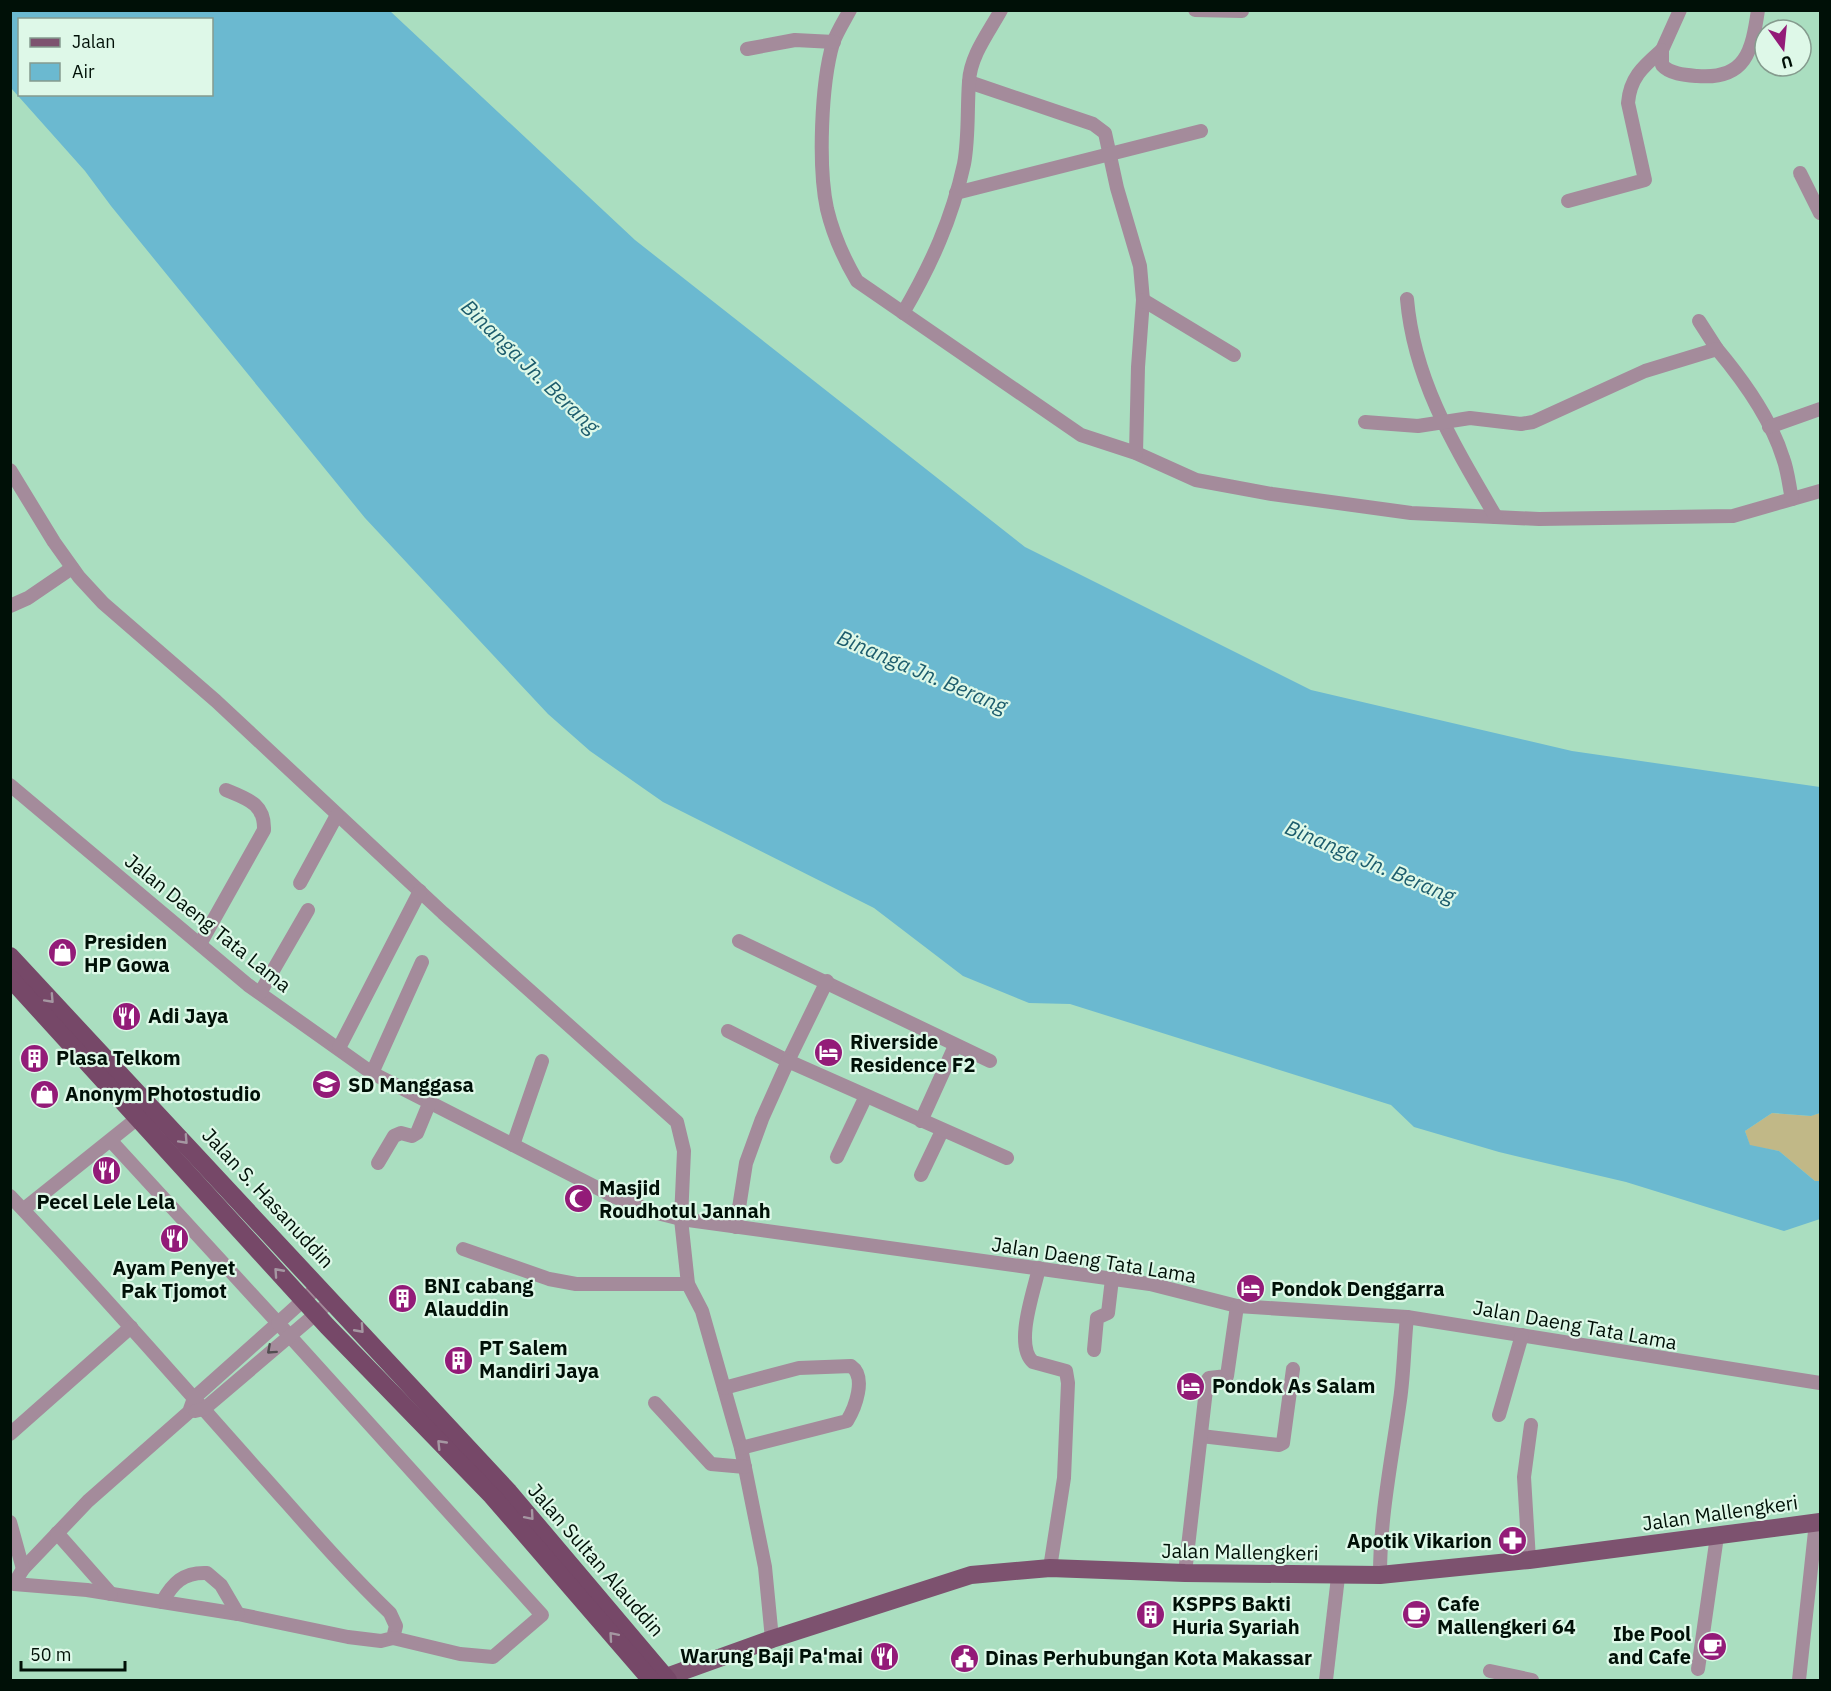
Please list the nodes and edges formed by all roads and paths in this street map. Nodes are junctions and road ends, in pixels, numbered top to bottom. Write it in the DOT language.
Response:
graph roads {
  1 [pos="850,10"];
  2 [pos="1001,10"];
  3 [pos="1195,10"];
  4 [pos="1680,10"];
  5 [pos="1758,10"];
  6 [pos="1242,11"];
  7 [pos="834,42"];
  8 [pos="747,49"];
  9 [pos="1662,50"];
  10 [pos="969,82"];
  11 [pos="1202,131"];
  12 [pos="1110,156"];
  13 [pos="1800,173"];
  14 [pos="956,194"];
  15 [pos="1568,201"];
  16 [pos="1821,213"];
  17 [pos="1407,298"];
  18 [pos="1143,300"];
  19 [pos="903,313"];
  20 [pos="1699,321"];
  21 [pos="1717,349"];
  22 [pos="1234,355"];
  23 [pos="1821,409"];
  24 [pos="1365,422"];
  25 [pos="1442,423"];
  26 [pos="1769,427"];
  27 [pos="1136,453"];
  28 [pos="10,470"];
  29 [pos="1821,491"];
  30 [pos="1792,499"];
  31 [pos="1496,517"];
  32 [pos="72,568"];
  33 [pos="10,606"];
  34 [pos="10,785"];
  35 [pos="226,790"];
  36 [pos="337,816"];
  37 [pos="300,883"];
  38 [pos="420,891"];
  39 [pos="308,910"];
  40 [pos="740,941"];
  41 [pos="200,944"];
  42 [pos="10,956"];
  43 [pos="422,962"];
  44 [pos="10,978"];
  45 [pos="827,981"];
  46 [pos="260,993"];
  47 [pos="728,1031"];
  48 [pos="955,1046"];
  49 [pos="339,1048"];
  50 [pos="542,1061"];
  51 [pos="788,1061"];
  52 [pos="990,1061"];
  53 [pos="372,1073"];
  54 [pos="866,1096"];
  55 [pos="429,1104"];
  56 [pos="152,1105"];
  57 [pos="139,1119"];
  58 [pos="921,1121"];
  59 [pos="942,1131"];
  60 [pos="111,1141"];
  61 [pos="513,1145"];
  62 [pos="837,1157"];
  63 [pos="1007,1158"];
  64 [pos="378,1162"];
  65 [pos="921,1175"];
  66 [pos="10,1196"];
  67 [pos="24,1209"];
  68 [pos="681,1219"];
  69 [pos="736,1227"];
  70 [pos="463,1249"];
  71 [pos="1039,1268"];
  72 [pos="1112,1279"];
  73 [pos="688,1284"];
  74 [pos="319,1286"];
  75 [pos="332,1300"];
  76 [pos="308,1306"];
  77 [pos="1237,1306"];
  78 [pos="1407,1317"];
  79 [pos="278,1323"];
  80 [pos="132,1327"];
  81 [pos="288,1335"];
  82 [pos="1522,1335"];
  83 [pos="1094,1350"];
  84 [pos="1293,1369"];
  85 [pos="1821,1383"];
  86 [pos="724,1388"];
  87 [pos="194,1398"];
  88 [pos="655,1403"];
  89 [pos="204,1409"];
  90 [pos="189,1412"];
  91 [pos="1499,1415"];
  92 [pos="1531,1425"];
  93 [pos="10,1434"];
  94 [pos="1201,1436"];
  95 [pos="741,1448"];
  96 [pos="745,1467"];
  97 [pos="486,1479"];
  98 [pos="10,1522"];
  99 [pos="1818,1522"];
  100 [pos="57,1533"];
  101 [pos="1717,1536"];
  102 [pos="1529,1560"];
  103 [pos="1050,1568"];
  104 [pos="23,1569"];
  105 [pos="1185,1574"];
  106 [pos="1380,1575"];
  107 [pos="1338,1577"];
  108 [pos="111,1594"];
  109 [pos="162,1602"];
  110 [pos="238,1614"];
  111 [pos="1814,1614"];
  112 [pos="393,1638"];
  113 [pos="772,1639"];
  114 [pos="1698,1669"];
  115 [pos="1490,1671"];
  116 [pos="663,1679"];
  117 [pos="1326,1680"];
  118 [pos="1532,1680"];
  119 [pos="1799,1680"];
  1 -- 7 [label="street"];
  2 -- 10 [label="street"];
  3 -- 6 [label="street"];
  4 -- 9 [label="street"];
  5 -- 9 [label="street"];
  7 -- 8 [label="street"];
  7 -- 19 [label="street"];
  9 -- 15 [label="street"];
  10 -- 12 [label="street"];
  10 -- 14 [label="street"];
  11 -- 12 [label="street"];
  12 -- 14 [label="street"];
  12 -- 18 [label="street"];
  13 -- 16 [label="street"];
  14 -- 19 [label="street"];
  17 -- 25 [label="street"];
  18 -- 22 [label="street"];
  18 -- 27 [label="street"];
  19 -- 27 [label="street"];
  20 -- 21 [label="street"];
  21 -- 25 [label="street"];
  21 -- 26 [label="street"];
  23 -- 26 [label="street"];
  24 -- 25 [label="street"];
  25 -- 31 [label="street"];
  26 -- 30 [label="street"];
  27 -- 31 [label="street"];
  28 -- 32 [label="street"];
  29 -- 30 [label="street"];
  30 -- 31 [label="street"];
  32 -- 33 [label="street"];
  32 -- 36 [label="street"];
  34 -- 41 [label="street, Jalan Daeng Tata Lama"];
  35 -- 41 [label="street"];
  36 -- 37 [label="street"];
  36 -- 38 [label="street"];
  38 -- 49 [label="street"];
  38 -- 68 [label="street"];
  39 -- 46 [label="street"];
  40 -- 45 [label="street"];
  41 -- 46 [label="street, Jalan Daeng Tata Lama"];
  42 -- 56 [label="highway, Jalan S. Hasanuddin, one-way"];
  43 -- 53 [label="street"];
  44 -- 57 [label="highway, Jalan S. Hasanuddin"];
  45 -- 48 [label="street"];
  45 -- 51 [label="street"];
  46 -- 49 [label="street, Jalan Daeng Tata Lama"];
  47 -- 51 [label="street"];
  48 -- 52 [label="street"];
  48 -- 58 [label="street"];
  49 -- 53 [label="street, Jalan Daeng Tata Lama"];
  50 -- 61 [label="street"];
  51 -- 54 [label="street"];
  51 -- 69 [label="street"];
  53 -- 55 [label="street, Jalan Daeng Tata Lama"];
  54 -- 58 [label="street"];
  54 -- 62 [label="street"];
  55 -- 61 [label="street, Jalan Daeng Tata Lama"];
  55 -- 64 [label="street"];
  56 -- 57 [label="street"];
  56 -- 74 [label="highway, Jalan S. Hasanuddin, one-way"];
  57 -- 60 [label="street"];
  76 -- 57 [label="highway, Jalan S. Hasanuddin, one-way"];
  58 -- 59 [label="street"];
  59 -- 63 [label="street"];
  59 -- 65 [label="street"];
  60 -- 67 [label="street"];
  60 -- 79 [label="street"];
  61 -- 68 [label="street, Jalan Daeng Tata Lama"];
  66 -- 67 [label="street"];
  67 -- 80 [label="street"];
  68 -- 69 [label="street, Jalan Daeng Tata Lama"];
  68 -- 73 [label="street"];
  69 -- 71 [label="street, Jalan Daeng Tata Lama"];
  70 -- 73 [label="street"];
  71 -- 72 [label="street, Jalan Daeng Tata Lama"];
  71 -- 103 [label="street"];
  72 -- 77 [label="street, Jalan Daeng Tata Lama"];
  72 -- 83 [label="street"];
  73 -- 86 [label="street"];
  74 -- 75 [label="highway, Jalan S. Hasanuddin"];
  74 -- 76 [label="street"];
  75 -- 76 [label="street"];
  75 -- 97 [label="highway, Jalan S. Hasanuddin, one-way"];
  76 -- 79 [label="street"];
  76 -- 81 [label="street"];
  97 -- 76 [label="highway, Jalan S. Hasanuddin, one-way"];
  77 -- 78 [label="street, Jalan Daeng Tata Lama"];
  77 -- 94 [label="street"];
  78 -- 82 [label="street, Jalan Daeng Tata Lama"];
  78 -- 106 [label="street"];
  79 -- 81 [label="street"];
  79 -- 87 [label="street"];
  80 -- 87 [label="street"];
  80 -- 93 [label="street"];
  81 -- 89 [label="street, one-way"];
  81 -- 112 [label="street"];
  82 -- 85 [label="street, Jalan Daeng Tata Lama"];
  82 -- 91 [label="street"];
  84 -- 94 [label="street"];
  86 -- 95 [label="street"];
  86 -- 95 [label="street"];
  87 -- 89 [label="street"];
  87 -- 90 [label="street"];
  88 -- 96 [label="street"];
  89 -- 90 [label="street"];
  89 -- 112 [label="street"];
  90 -- 100 [label="street"];
  92 -- 102 [label="street"];
  94 -- 105 [label="street"];
  95 -- 96 [label="street"];
  96 -- 113 [label="street"];
  97 -- 116 [label="highway, Jalan Sultan Alauddin"];
  98 -- 104 [label="street"];
  99 -- 101 [label="main road, Jalan Mallengkeri"];
  99 -- 111 [label="street"];
  100 -- 104 [label="street"];
  100 -- 108 [label="street"];
  101 -- 102 [label="main road, Jalan Mallengkeri"];
  101 -- 114 [label="street"];
  102 -- 106 [label="main road, Jalan Mallengkeri"];
  103 -- 105 [label="main road, Jalan Mallengkeri"];
  103 -- 113 [label="main road, Jalan Mallengkeri"];
  104 -- 108 [label="street"];
  105 -- 107 [label="main road, Jalan Mallengkeri"];
  106 -- 107 [label="main road, Jalan Mallengkeri"];
  107 -- 117 [label="street"];
  108 -- 109 [label="street"];
  109 -- 110 [label="street"];
  109 -- 110 [label="street"];
  110 -- 112 [label="street"];
  111 -- 119 [label="street"];
  113 -- 116 [label="main road, Jalan Mallengkeri"];
  115 -- 118 [label="street"];
}
